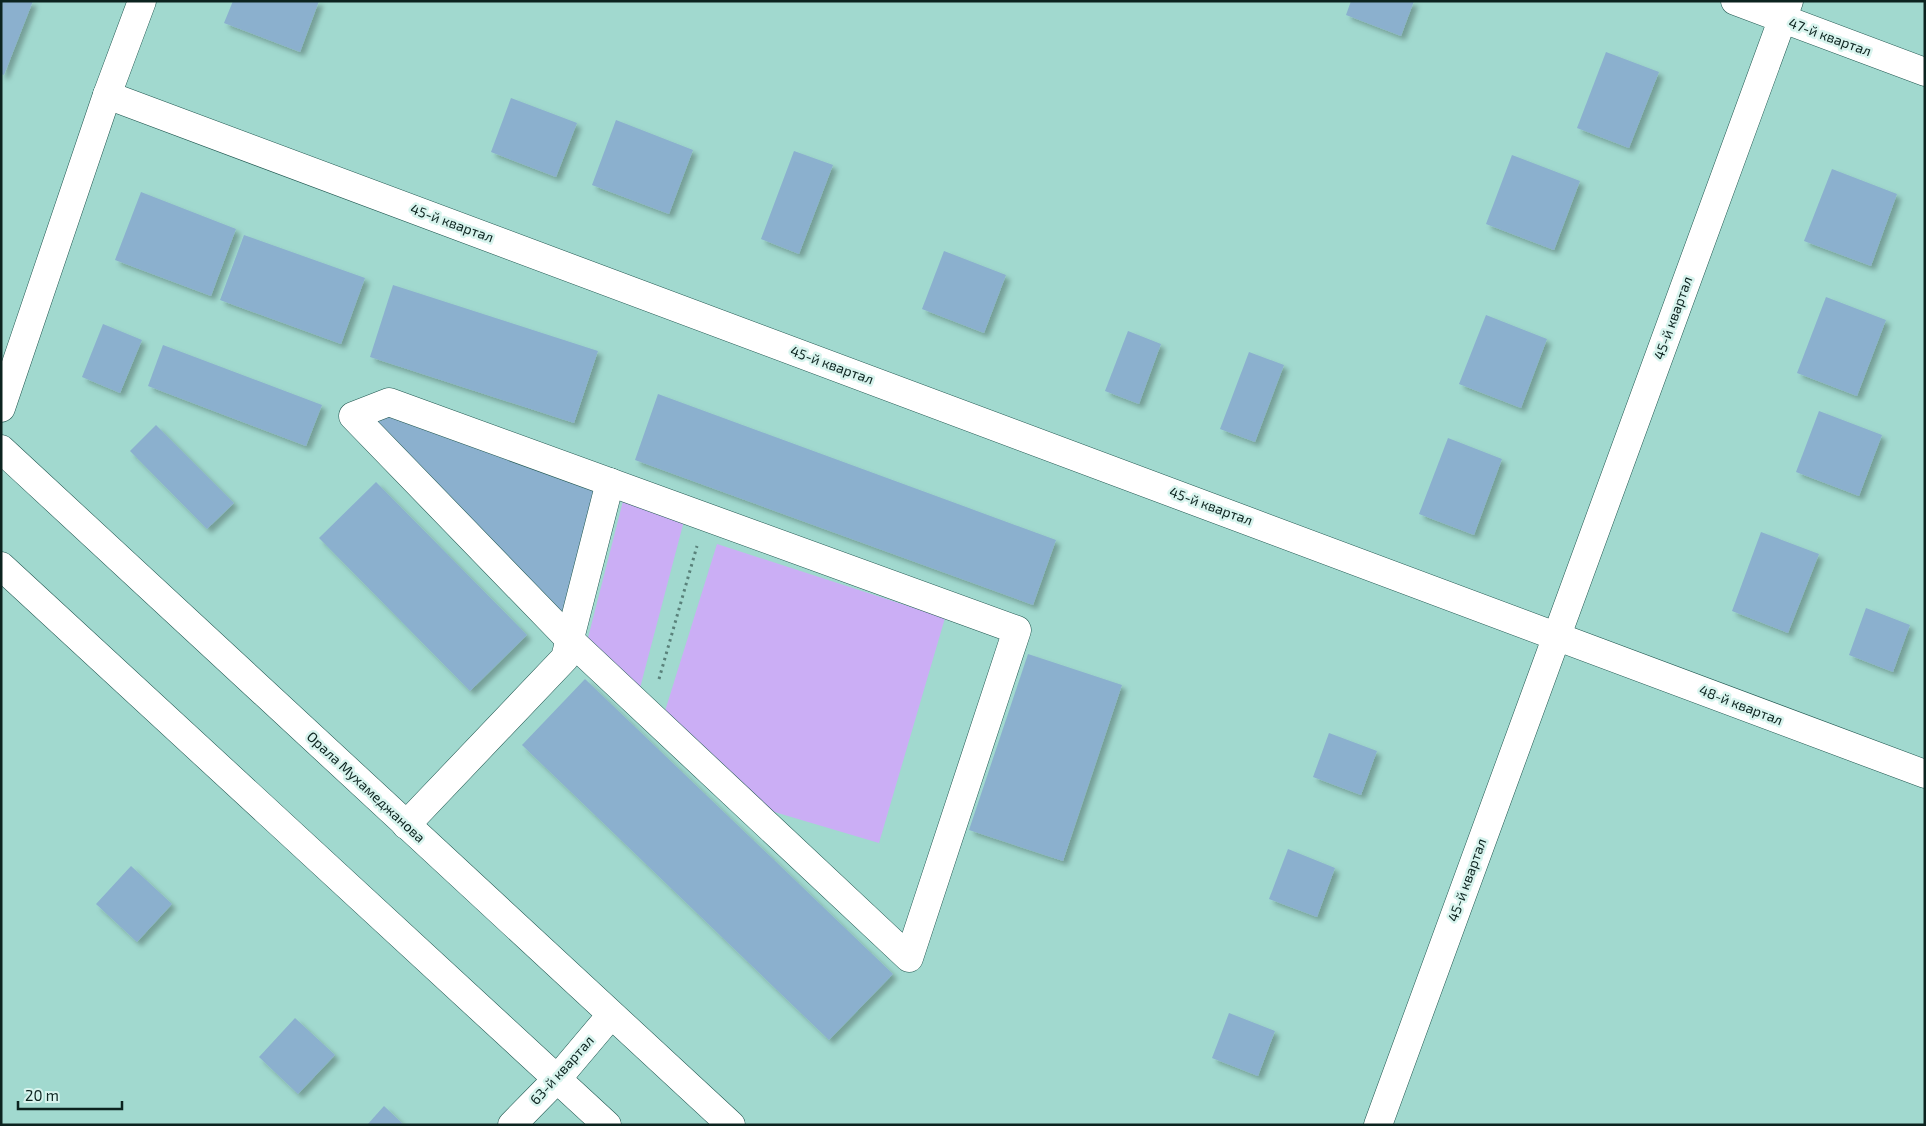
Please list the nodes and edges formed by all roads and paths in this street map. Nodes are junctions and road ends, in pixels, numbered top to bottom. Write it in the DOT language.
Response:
graph roads {
  1 [pos="142,1"];
  2 [pos="1735,1"];
  3 [pos="1786,10"];
  4 [pos="1925,72"];
  5 [pos="107,94"];
  6 [pos="1,408"];
  7 [pos="1,449"];
  8 [pos="610,482"];
  9 [pos="705,517"];
  10 [pos="1,566"];
  11 [pos="1556,635"];
  12 [pos="570,640"];
  13 [pos="649,714"];
  14 [pos="1925,774"];
  15 [pos="406,825"];
  16 [pos="611,1015"];
  17 [pos="557,1078"];
  18 [pos="512,1125"];
  19 [pos="607,1125"];
  20 [pos="731,1125"];
  21 [pos="1378,1125"];
  1 -- 5 [label="street"];
  2 -- 3 [label="street, 47-й квартал"];
  3 -- 4 [label="street, 47-й квартал"];
  3 -- 11 [label="street, 45-й квартал"];
  5 -- 6 [label="street"];
  5 -- 11 [label="street, 45-й квартал"];
  7 -- 15 [label="street, Орала Мухамеджанова"];
  8 -- 9 [label="street"];
  8 -- 12 [label="street"];
  8 -- 12 [label="street"];
  9 -- 13 [label="path"];
  9 -- 13 [label="street"];
  10 -- 17 [label="street"];
  11 -- 14 [label="street, 48-й квартал"];
  11 -- 21 [label="street, 45-й квартал"];
  12 -- 13 [label="street"];
  12 -- 15 [label="street"];
  15 -- 16 [label="street, Орала Мухамеджанова"];
  16 -- 17 [label="street, 63-й квартал"];
  16 -- 20 [label="street, Орала Мухамеджанова"];
  17 -- 18 [label="street, 63-й квартал"];
  17 -- 19 [label="street"];
}
